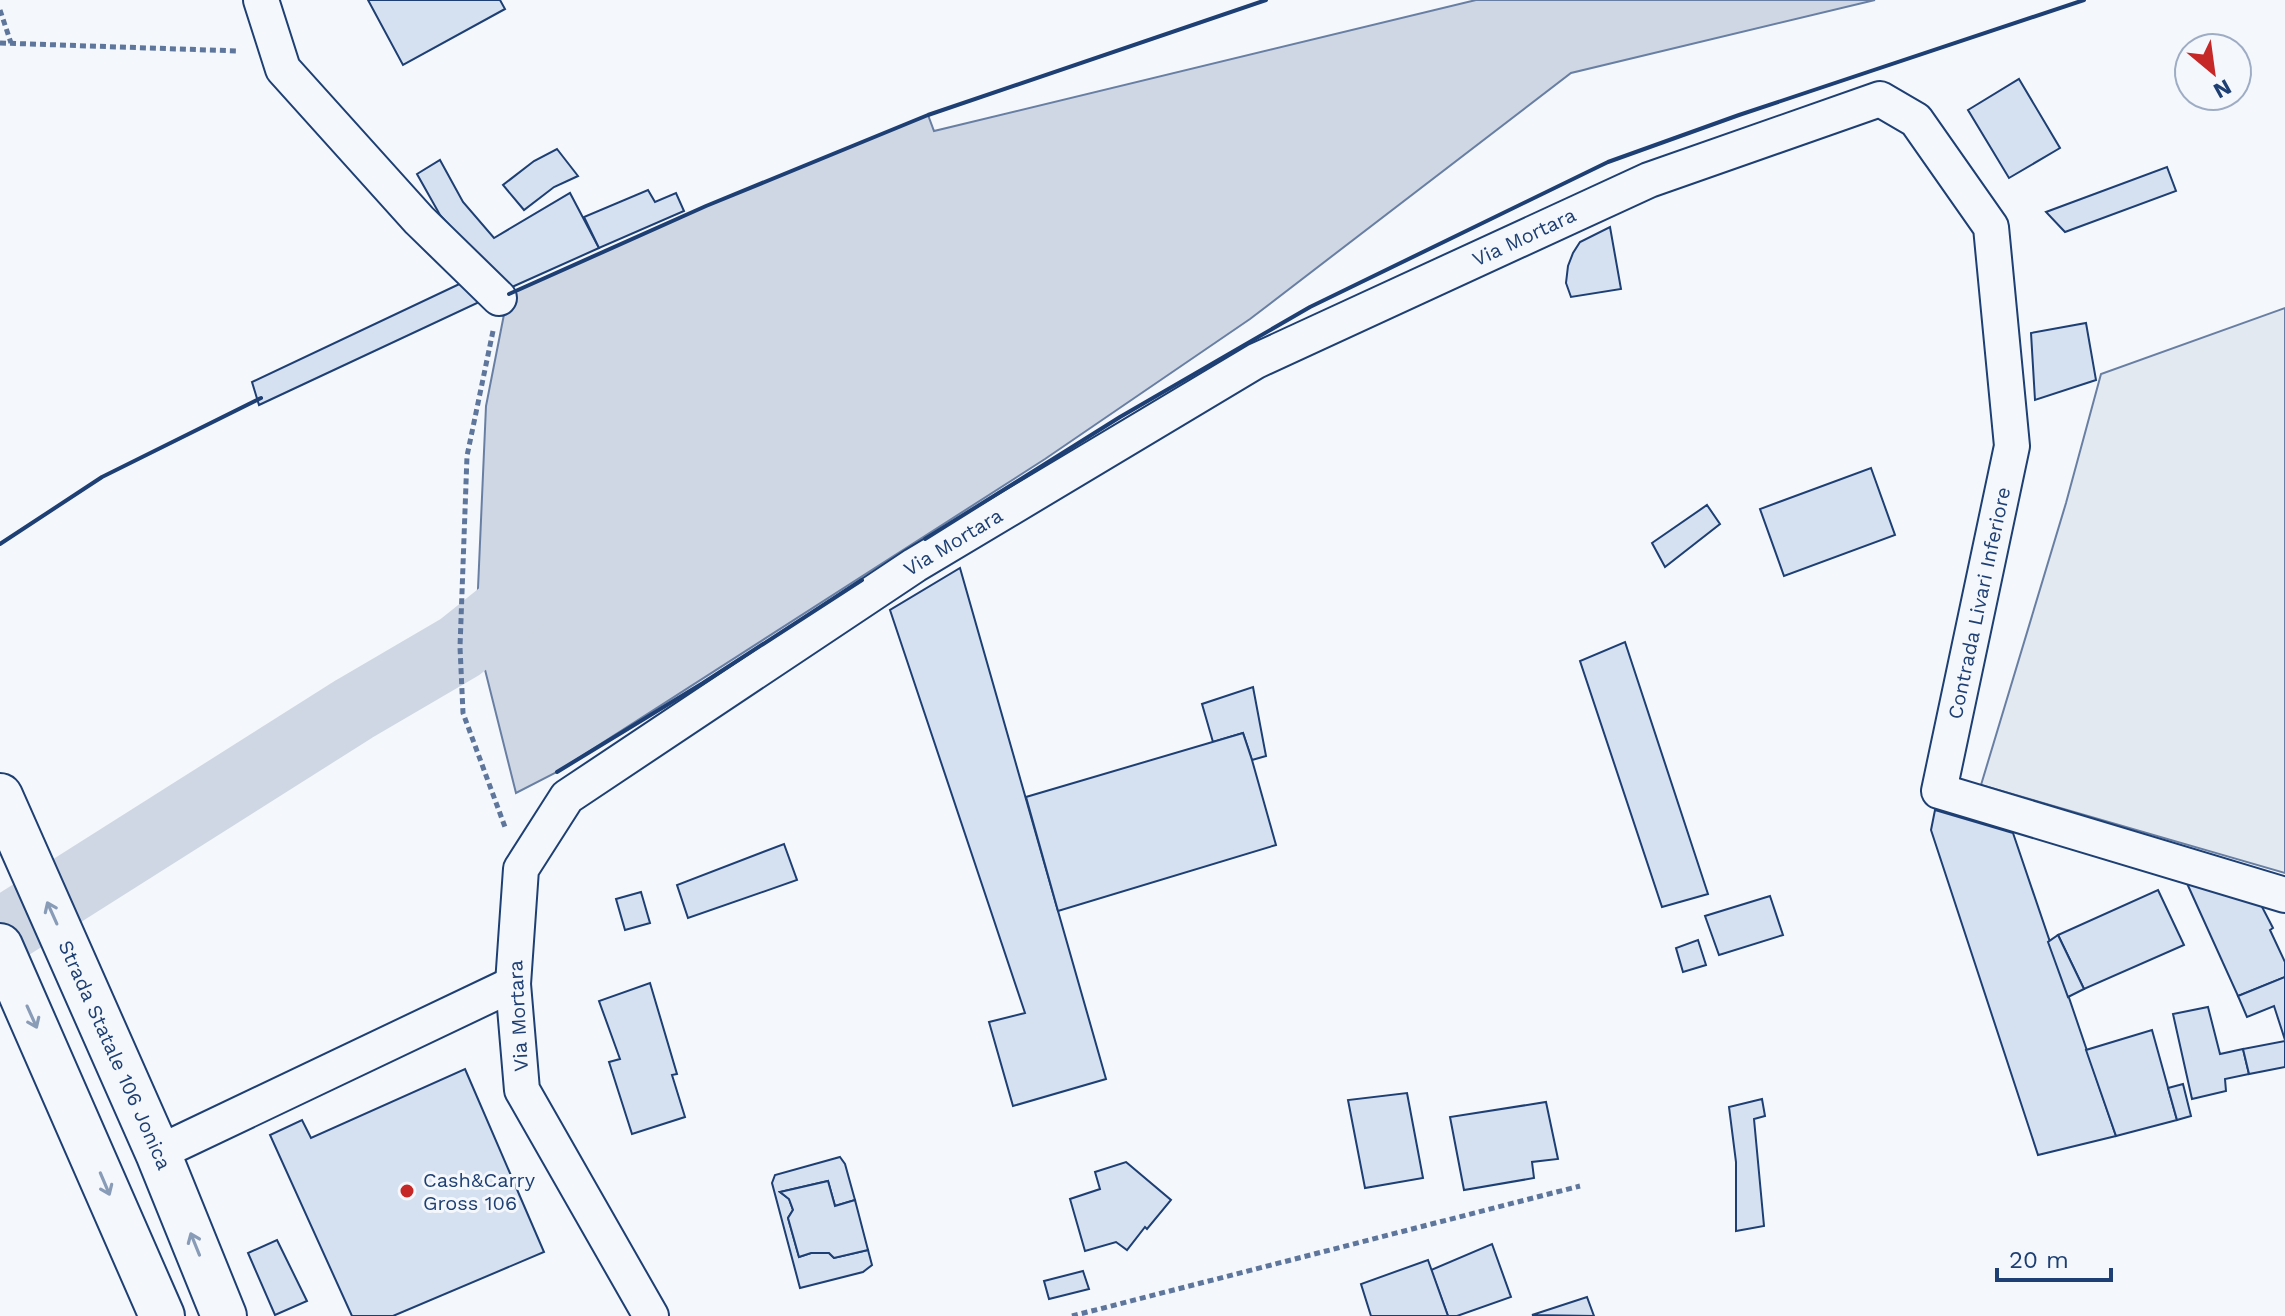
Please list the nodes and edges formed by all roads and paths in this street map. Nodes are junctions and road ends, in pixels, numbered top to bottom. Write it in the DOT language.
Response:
graph roads {
  1 [pos="261,0"];
  2 [pos="0,10"];
  3 [pos="0,43"];
  4 [pos="11,43"];
  5 [pos="278,52"];
  6 [pos="1880,99"];
  7 [pos="499,298"];
  8 [pos="0,796"];
  9 [pos="521,869"];
  10 [pos="2285,895"];
  11 [pos="0,946"];
  12 [pos="513,984"];
  13 [pos="158,1153"];
  14 [pos="1580,1186"];
  15 [pos="162,1316"];
  16 [pos="224,1316"];
  17 [pos="651,1316"];
  18 [pos="1072,1316"];
  1 -- 5 [label="street"];
  2 -- 4 [label="path"];
  3 -- 4 [label="path"];
  4 -- 5 [label="path"];
  5 -- 7 [label="street"];
  6 -- 9 [label="street, Via Mortara"];
  6 -- 10 [label="street, Contrada Livari Inferiore"];
  7 -- 9 [label="path"];
  13 -- 8 [label="highway, Strada Statale 106 Jonica, one-way"];
  9 -- 12 [label="street, Via Mortara"];
  11 -- 15 [label="highway, one-way"];
  12 -- 13 [label="street"];
  12 -- 17 [label="street, Via Mortara"];
  16 -- 13 [label="highway, Strada Statale 106 Jonica, one-way"];
  14 -- 18 [label="path"];
}
